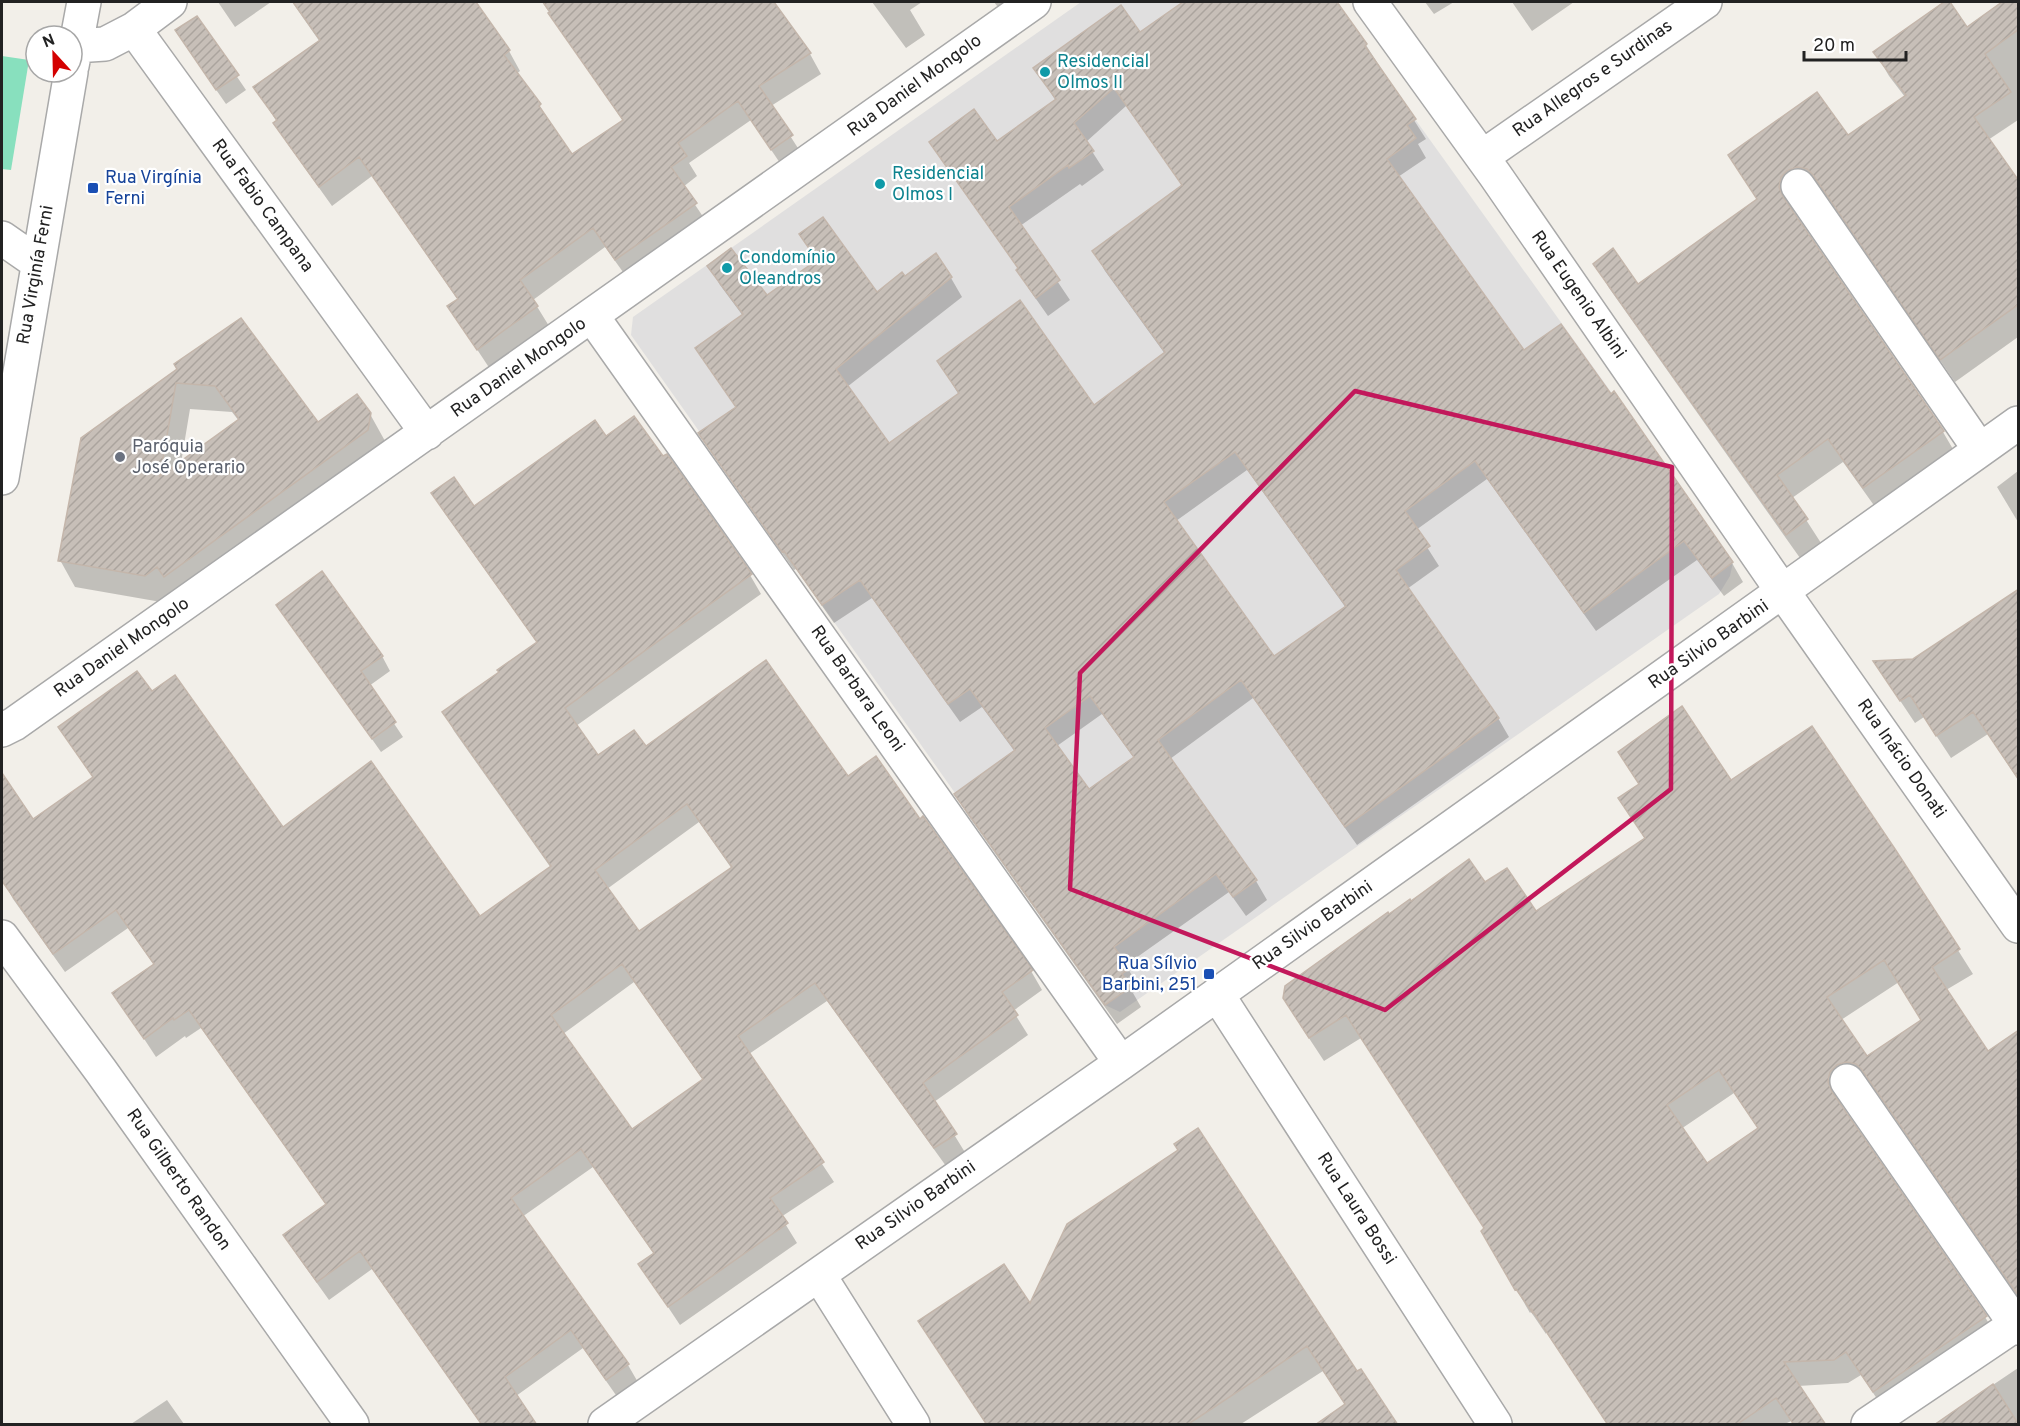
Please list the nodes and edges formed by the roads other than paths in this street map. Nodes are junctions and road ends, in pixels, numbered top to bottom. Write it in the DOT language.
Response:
graph roads {
  1 [pos="84,2"];
  2 [pos="170,2"];
  3 [pos="1034,2"];
  4 [pos="1370,2"];
  5 [pos="1705,2"];
  6 [pos="80,24"];
  7 [pos="134,29"];
  8 [pos="84,55"];
  9 [pos="69,84"];
  10 [pos="1482,157"];
  11 [pos="1798,186"];
  12 [pos="2,238"];
  13 [pos="38,263"];
  14 [pos="592,316"];
  15 [pos="2019,423"];
  16 [pos="427,433"];
  17 [pos="1980,450"];
  18 [pos="2,478"];
  19 [pos="1783,592"];
  20 [pos="2,730"];
  21 [pos="2019,926"];
  22 [pos="2,937"];
  23 [pos="1218,994"];
  24 [pos="1121,1063"];
  25 [pos="1847,1081"];
  26 [pos="819,1275"];
  27 [pos="2018,1325"];
  28 [pos="1876,1422"];
  29 [pos="352,1425"];
  30 [pos="605,1425"];
  31 [pos="913,1425"];
  32 [pos="1495,1425"];
  1 -- 6 [label="street, Rua Virginía Ferni"];
  2 -- 7 [label="street"];
  3 -- 14 [label="street, Rua Daniel Mongolo"];
  4 -- 10 [label="street, Rua Eugenio Albini"];
  5 -- 10 [label="street, Rua Allegros e Surdinas"];
  7 -- 8 [label="street"];
  7 -- 16 [label="street, Rua Fabio Campana"];
  9 -- 13 [label="street, Rua Virginía Ferni"];
  10 -- 19 [label="street, Rua Eugenio Albini"];
  11 -- 17 [label="street"];
  12 -- 13 [label="street"];
  13 -- 18 [label="street, Rua Virginía Ferni"];
  14 -- 16 [label="street, Rua Daniel Mongolo"];
  14 -- 24 [label="street, Rua Barbara Leoni"];
  15 -- 17 [label="street, Rua Silvio Barbini"];
  16 -- 20 [label="street, Rua Daniel Mongolo"];
  17 -- 19 [label="street, Rua Silvio Barbini"];
  19 -- 21 [label="street, Rua Inácio Donati"];
  19 -- 23 [label="street, Rua Silvio Barbini"];
  22 -- 29 [label="street, Rua Gilberto Randon"];
  23 -- 24 [label="street, Rua Silvio Barbini"];
  23 -- 32 [label="street, Rua Laura Bossi"];
  24 -- 26 [label="street, Rua Silvio Barbini"];
  25 -- 27 [label="street"];
  26 -- 30 [label="street, Rua Silvio Barbini"];
  26 -- 31 [label="street"];
  27 -- 28 [label="street"];
}
